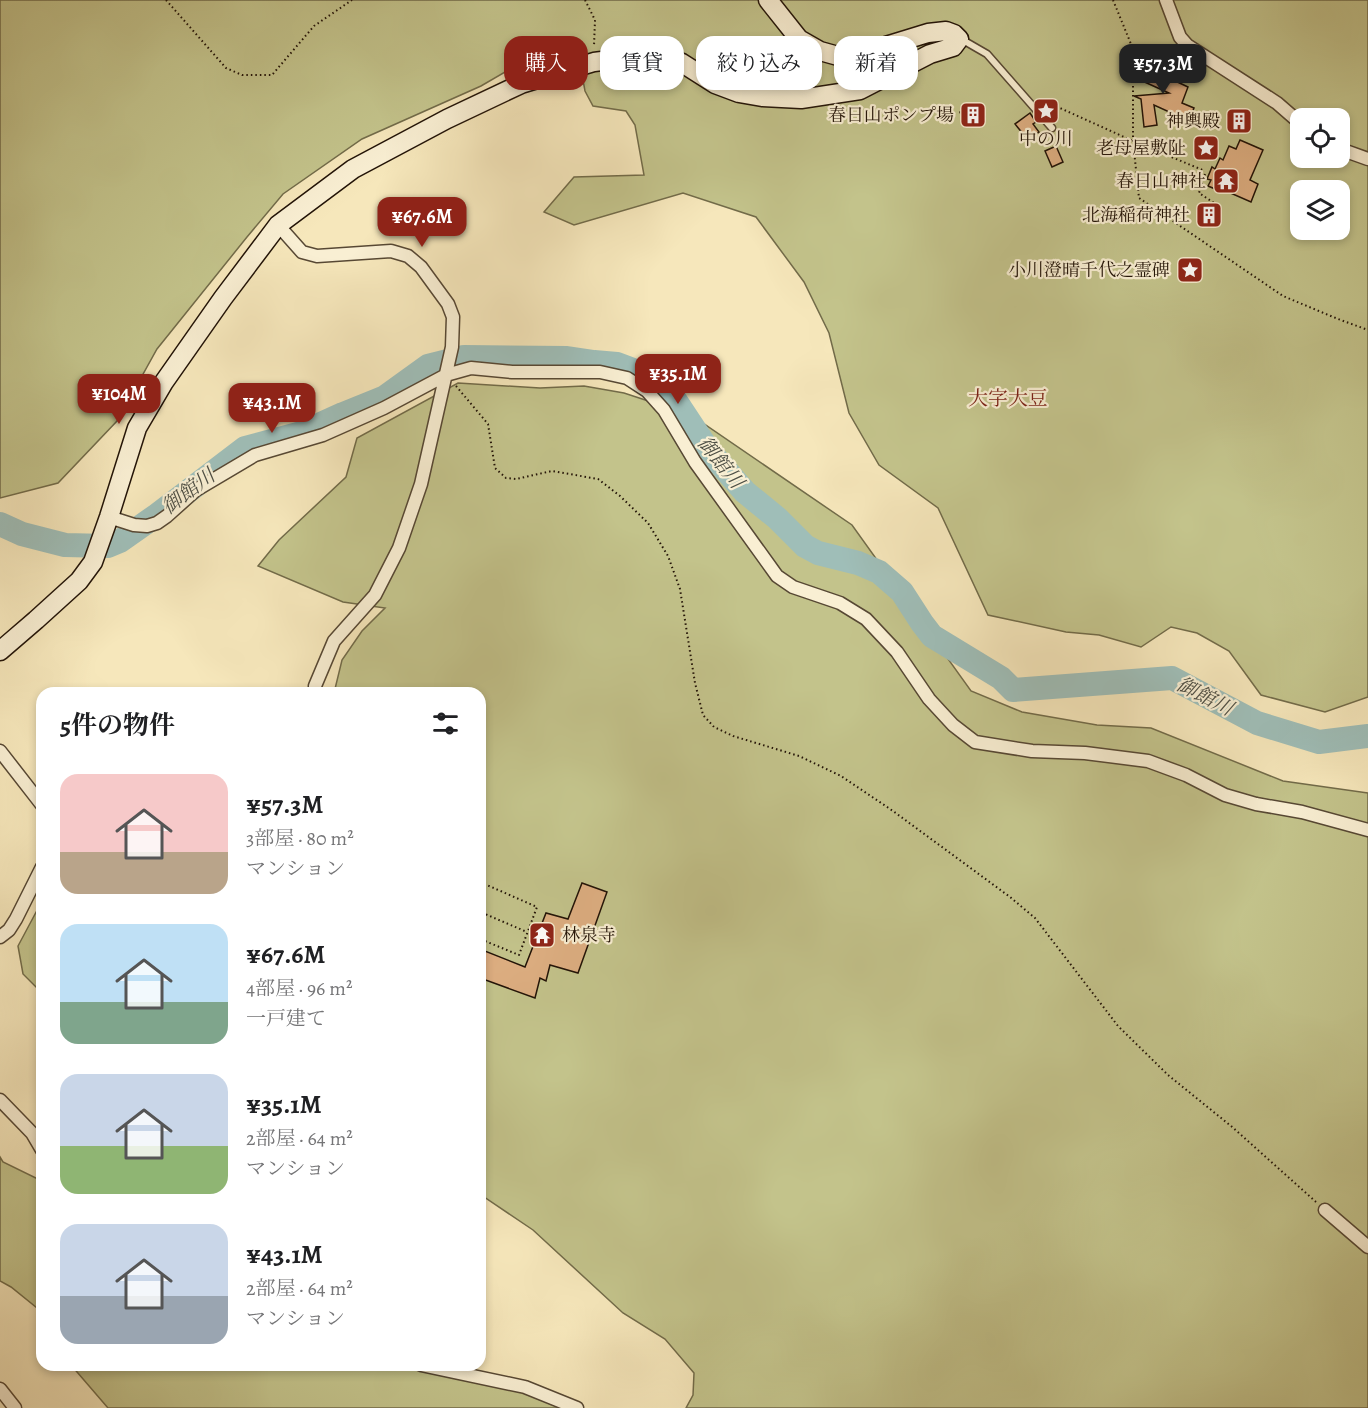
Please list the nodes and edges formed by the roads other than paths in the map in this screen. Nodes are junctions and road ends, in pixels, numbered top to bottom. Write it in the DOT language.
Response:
graph roads {
  1 [pos="768,0"];
  2 [pos="1166,0"];
  3 [pos="959,39"];
  4 [pos="1290,114"];
  5 [pos="1052,128"];
  6 [pos="1350,153"];
  7 [pos="1368,159"];
  8 [pos="278,225"];
  9 [pos="446,375"];
  10 [pos="110,517"];
  11 [pos="0,651"];
  12 [pos="315,687"];
  13 [pos="0,752"];
  14 [pos="36,798"];
  15 [pos="1368,830"];
  16 [pos="36,879"];
  17 [pos="0,937"];
  18 [pos="0,1100"];
  19 [pos="36,1140"];
  20 [pos="1325,1210"];
  21 [pos="1368,1247"];
  22 [pos="449,1371"];
  23 [pos="0,1389"];
  24 [pos="15,1408"];
  25 [pos="578,1408"];
  1 -- 3 [label="main road"];
  2 -- 4 [label="street"];
  3 -- 5 [label="lane"];
  3 -- 8 [label="main road"];
  6 -- 7 [label="street"];
  8 -- 9 [label="street"];
  8 -- 10 [label="main road"];
  9 -- 10 [label="street"];
  9 -- 12 [label="street"];
  9 -- 15 [label="street"];
  10 -- 11 [label="main road"];
  13 -- 14 [label="street"];
  16 -- 17 [label="street"];
  18 -- 19 [label="street"];
  20 -- 21 [label="street"];
  22 -- 25 [label="street"];
  23 -- 24 [label="street"];
}
